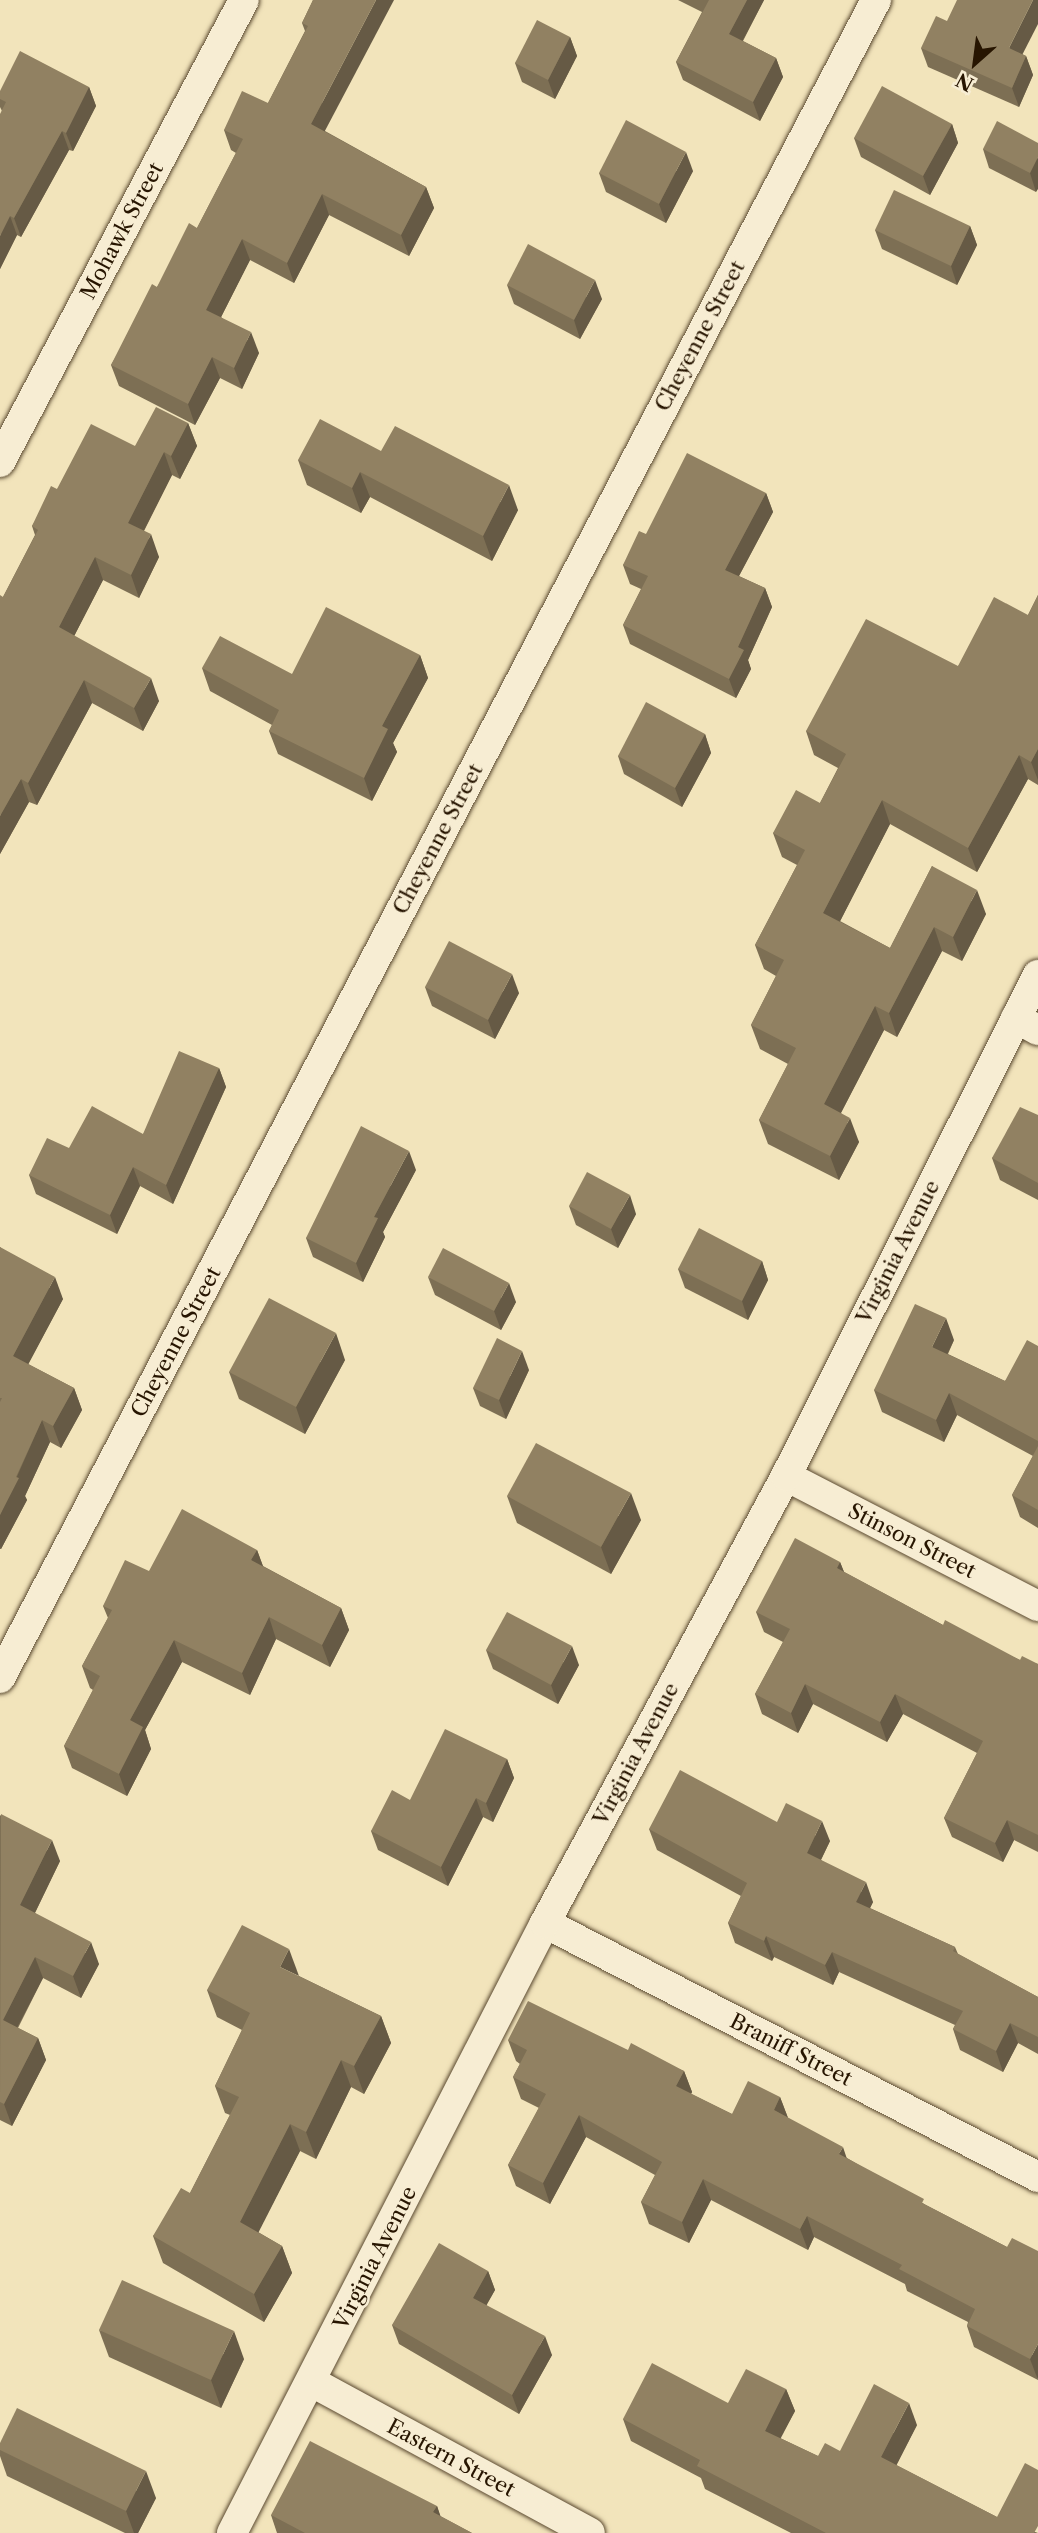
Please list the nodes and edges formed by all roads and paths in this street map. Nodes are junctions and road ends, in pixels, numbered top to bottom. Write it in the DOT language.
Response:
graph roads {
  1 [pos="244,0"];
  2 [pos="876,0"];
  3 [pos="0,462"];
  4 [pos="1038,975"];
  5 [pos="1027,1024"];
  6 [pos="786,1476"];
  7 [pos="1038,1606"];
  8 [pos="9,1639"];
  9 [pos="0,1678"];
  10 [pos="545,1923"];
  11 [pos="1038,2177"];
  12 [pos="312,2382"];
  13 [pos="232,2533"];
  14 [pos="590,2533"];
  1 -- 3 [label="street, Mohawk Street"];
  2 -- 8 [label="street, Cheyenne Street"];
  4 -- 5 [label="street, Virginia Avenue"];
  5 -- 6 [label="street, Virginia Avenue"];
  6 -- 7 [label="street, Stinson Street"];
  6 -- 10 [label="street, Virginia Avenue"];
  8 -- 9 [label="street, Cheyenne Street"];
  10 -- 11 [label="street, Braniff Street"];
  10 -- 12 [label="street, Virginia Avenue"];
  12 -- 13 [label="street, Virginia Avenue"];
  12 -- 14 [label="street, Eastern Street"];
}
